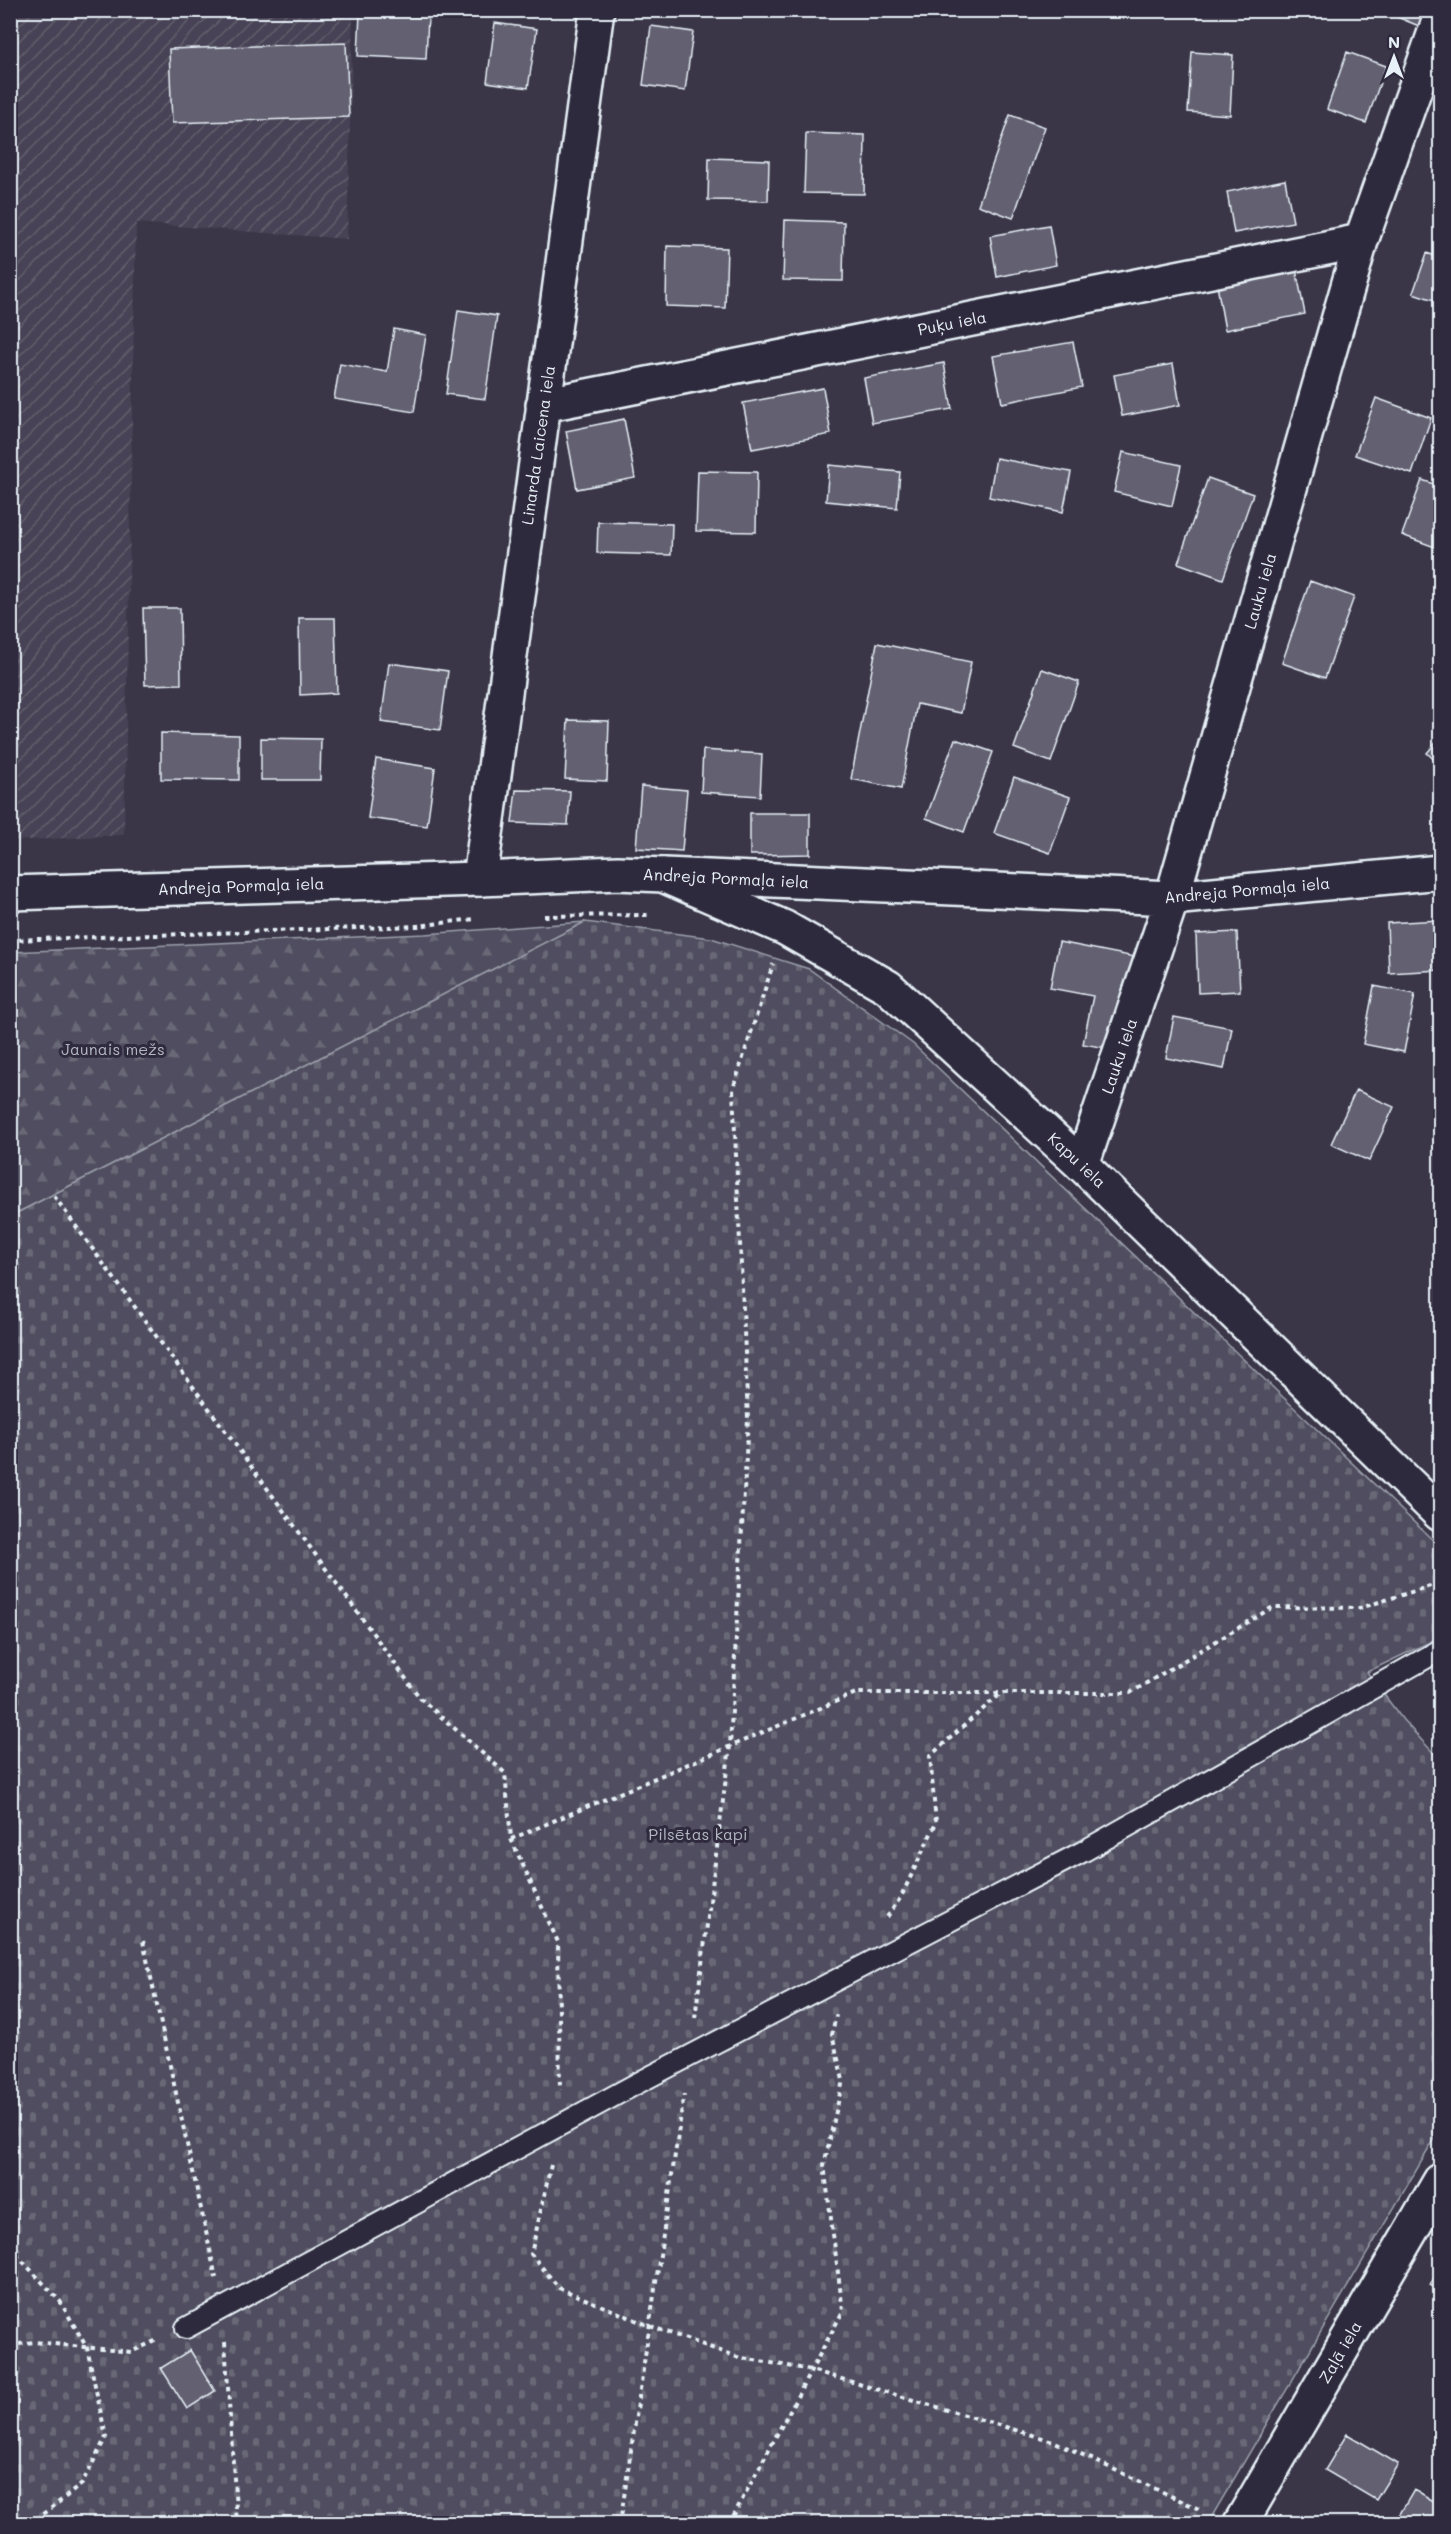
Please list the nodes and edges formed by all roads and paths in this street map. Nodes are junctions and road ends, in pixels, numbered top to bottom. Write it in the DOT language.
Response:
graph roads {
  1 [pos="597,10"];
  2 [pos="1440,18"];
  3 [pos="1428,91"];
  4 [pos="1361,241"];
  5 [pos="543,405"];
  6 [pos="1440,872"];
  7 [pos="663,875"];
  8 [pos="480,879"];
  9 [pos="10,893"];
  10 [pos="1172,898"];
  11 [pos="656,915"];
  12 [pos="533,917"];
  13 [pos="481,918"];
  14 [pos="10,939"];
  15 [pos="775,957"];
  16 [pos="1082,1165"];
  17 [pos="54,1196"];
  18 [pos="1440,1514"];
  19 [pos="1440,1583"];
  20 [pos="1440,1650"];
  21 [pos="1002,1693"];
  22 [pos="730,1746"];
  23 [pos="511,1839"];
  24 [pos="883,1923"];
  25 [pos="143,1941"];
  26 [pos="846,1975"];
  27 [pos="690,2056"];
  28 [pos="561,2125"];
  29 [pos="1440,2181"];
  30 [pos="10,2248"];
  31 [pos="222,2308"];
  32 [pos="650,2326"];
  33 [pos="186,2328"];
  34 [pos="10,2345"];
  35 [pos="87,2348"];
  36 [pos="811,2370"];
  37 [pos="1203,2511"];
  38 [pos="32,2523"];
  39 [pos="237,2523"];
  40 [pos="620,2523"];
  41 [pos="729,2523"];
  42 [pos="1240,2523"];
  1 -- 5 [label="street, Linarda Laicena iela"];
  2 -- 3 [label="street, Lauku iela"];
  3 -- 4 [label="street, Lauku iela"];
  4 -- 5 [label="street, Puķu iela"];
  4 -- 10 [label="street, Lauku iela"];
  5 -- 8 [label="street, Linarda Laicena iela"];
  6 -- 10 [label="street, Andreja Pormaļa iela"];
  7 -- 8 [label="street, Andreja Pormaļa iela"];
  7 -- 10 [label="street, Andreja Pormaļa iela"];
  7 -- 16 [label="street, Kapu iela"];
  8 -- 9 [label="street, Andreja Pormaļa iela"];
  10 -- 16 [label="street, Lauku iela"];
  11 -- 12 [label="path"];
  13 -- 14 [label="path"];
  15 -- 22 [label="path"];
  16 -- 18 [label="street, Kapu iela"];
  17 -- 23 [label="path"];
  19 -- 21 [label="path"];
  20 -- 26 [label="lane"];
  21 -- 22 [label="path"];
  21 -- 24 [label="path"];
  22 -- 23 [label="path"];
  22 -- 27 [label="path"];
  23 -- 28 [label="path"];
  25 -- 31 [label="path"];
  26 -- 27 [label="lane"];
  26 -- 36 [label="path"];
  27 -- 28 [label="lane"];
  27 -- 32 [label="path"];
  28 -- 31 [label="lane"];
  28 -- 32 [label="path"];
  29 -- 42 [label="street, Zaļā iela"];
  30 -- 35 [label="path"];
  31 -- 33 [label="lane"];
  31 -- 39 [label="path"];
  32 -- 36 [label="path"];
  32 -- 40 [label="path"];
  33 -- 35 [label="path"];
  34 -- 35 [label="path"];
  35 -- 38 [label="path"];
  36 -- 37 [label="path"];
  36 -- 41 [label="path"];
}
